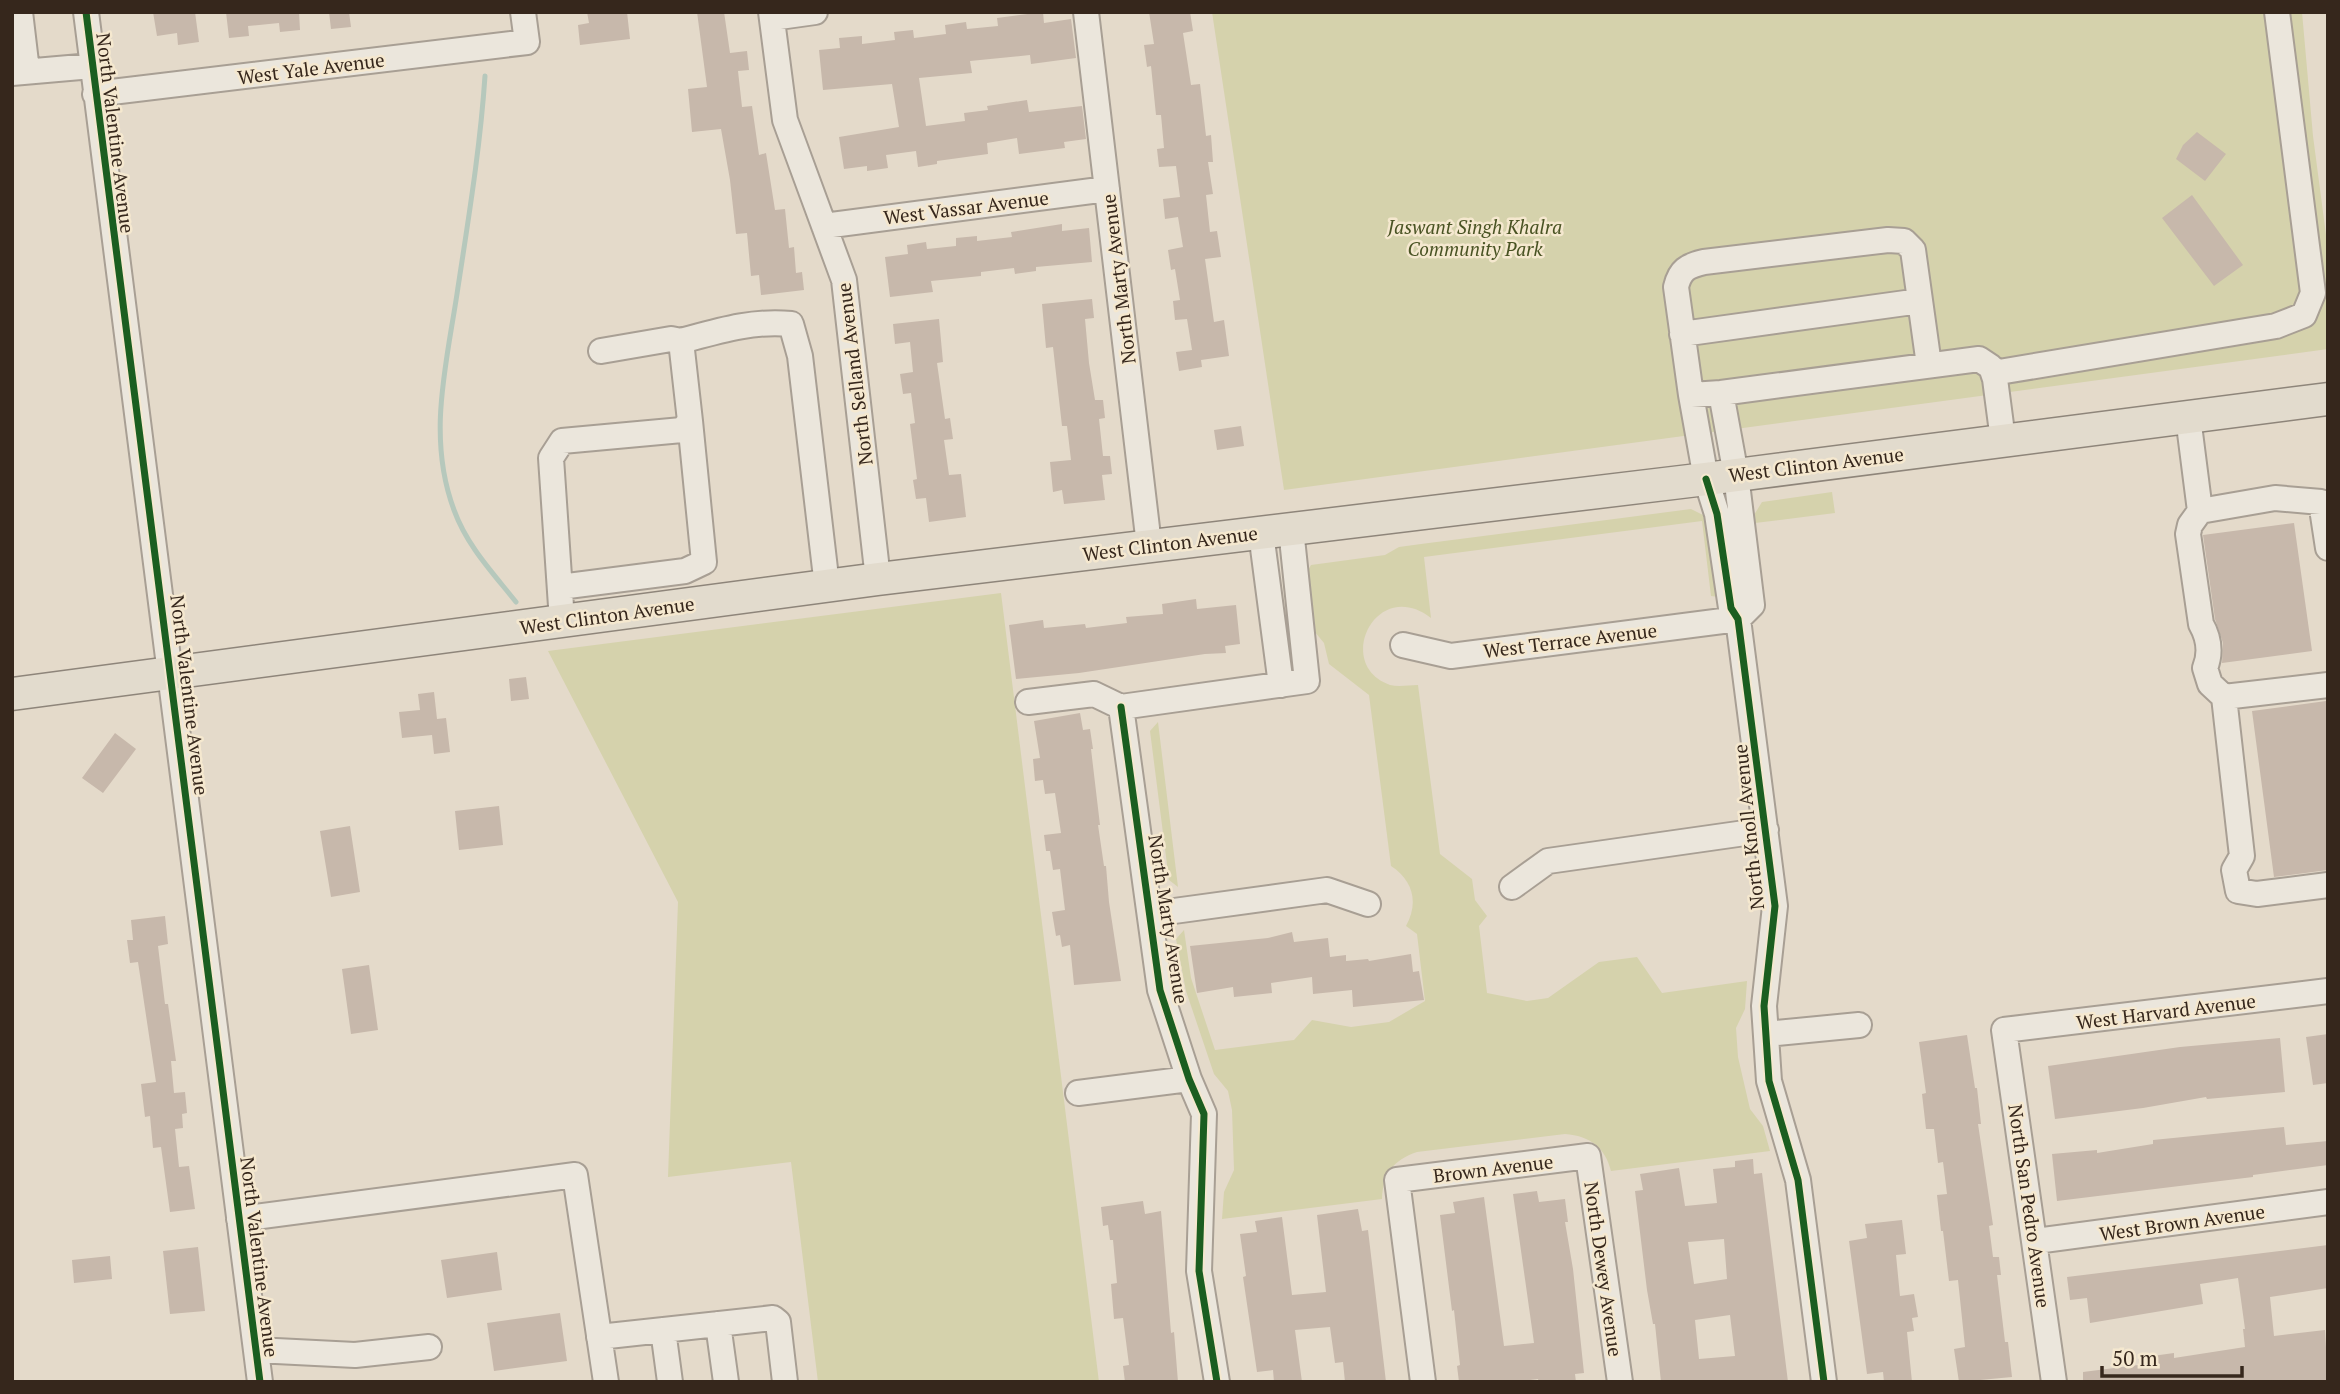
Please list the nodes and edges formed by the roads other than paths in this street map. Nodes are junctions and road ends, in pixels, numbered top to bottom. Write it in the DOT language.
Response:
graph roads {
  1 [pos="20,12"];
  2 [pos="86,12"];
  3 [pos="523,12"];
  4 [pos="815,12"];
  5 [pos="1086,12"];
  6 [pos="2277,12"];
  7 [pos="772,15"];
  8 [pos="92,66"];
  9 [pos="20,72"];
  10 [pos="95,94"];
  11 [pos="1107,189"];
  12 [pos="824,226"];
  13 [pos="1920,301"];
  14 [pos="1682,334"];
  15 [pos="681,341"];
  16 [pos="601,351"];
  17 [pos="1929,365"];
  18 [pos="1993,373"];
  19 [pos="1721,393"];
  20 [pos="1691,395"];
  21 [pos="2328,399"];
  22 [pos="2188,417"];
  23 [pos="690,421"];
  24 [pos="2003,440"];
  25 [pos="1721,477"];
  26 [pos="2200,511"];
  27 [pos="1276,531"];
  28 [pos="1149,545"];
  29 [pos="2328,548"];
  30 [pos="878,579"];
  31 [pos="827,586"];
  32 [pos="560,587"];
  33 [pos="1738,619"];
  34 [pos="562,621"];
  35 [pos="1403,645"];
  36 [pos="172,675"];
  37 [pos="1282,685"];
  38 [pos="2328,685"];
  39 [pos="12,694"];
  40 [pos="2224,698"];
  41 [pos="1028,702"];
  42 [pos="1121,707"];
  43 [pos="1766,830"];
  44 [pos="2328,886"];
  45 [pos="1512,887"];
  46 [pos="1368,904"];
  47 [pos="1152,914"];
  48 [pos="2328,991"];
  49 [pos="1859,1025"];
  50 [pos="2004,1031"];
  51 [pos="1766,1034"];
  52 [pos="1189,1079"];
  53 [pos="1078,1093"];
  54 [pos="1588,1157"];
  55 [pos="2328,1202"];
  56 [pos="239,1219"];
  57 [pos="2036,1241"];
  58 [pos="718,1324"];
  59 [pos="663,1330"];
  60 [pos="599,1337"];
  61 [pos="429,1347"];
  62 [pos="256,1350"];
  63 [pos="260,1382"];
  64 [pos="606,1382"];
  65 [pos="670,1382"];
  66 [pos="726,1382"];
  67 [pos="785,1382"];
  68 [pos="1217,1382"];
  69 [pos="1423,1382"];
  70 [pos="1620,1382"];
  71 [pos="1824,1382"];
  72 [pos="2054,1382"];
  1 -- 9 [label="street"];
  2 -- 8 [label="street, North Valentine Avenue"];
  3 -- 10 [label="street, West Yale Avenue"];
  4 -- 7 [label="street"];
  5 -- 11 [label="street, North Marty Avenue"];
  6 -- 18 [label="street"];
  7 -- 12 [label="street, North Selland Avenue"];
  8 -- 9 [label="street"];
  8 -- 10 [label="street, North Valentine Avenue"];
  10 -- 36 [label="street, North Valentine Avenue"];
  11 -- 12 [label="street, West Vassar Avenue"];
  11 -- 28 [label="street, North Marty Avenue"];
  12 -- 30 [label="street, North Selland Avenue"];
  13 -- 14 [label="street"];
  13 -- 14 [label="street"];
  13 -- 17 [label="street"];
  14 -- 20 [label="street"];
  15 -- 16 [label="street"];
  15 -- 23 [label="street"];
  15 -- 31 [label="street"];
  17 -- 18 [label="street"];
  17 -- 19 [label="street"];
  18 -- 24 [label="street"];
  19 -- 20 [label="street"];
  19 -- 25 [label="street"];
  20 -- 25 [label="street"];
  21 -- 22 [label="main road, West Clinton Avenue"];
  22 -- 24 [label="main road, West Clinton Avenue"];
  22 -- 26 [label="street"];
  23 -- 32 [label="street"];
  23 -- 32 [label="street"];
  24 -- 25 [label="main road, West Clinton Avenue"];
  25 -- 27 [label="main road, West Clinton Avenue"];
  25 -- 33 [label="street, North Knoll Avenue"];
  26 -- 29 [label="street"];
  26 -- 40 [label="street"];
  27 -- 28 [label="main road, West Clinton Avenue"];
  27 -- 37 [label="street"];
  27 -- 37 [label="street"];
  28 -- 30 [label="main road, West Clinton Avenue"];
  30 -- 31 [label="main road, West Clinton Avenue"];
  31 -- 34 [label="main road, West Clinton Avenue"];
  32 -- 34 [label="street"];
  33 -- 35 [label="street, West Terrace Avenue"];
  33 -- 43 [label="street, North Knoll Avenue"];
  34 -- 36 [label="main road, West Clinton Avenue"];
  36 -- 39 [label="main road, West Clinton Avenue"];
  36 -- 56 [label="street, North Valentine Avenue"];
  37 -- 42 [label="street"];
  38 -- 40 [label="street"];
  40 -- 44 [label="street"];
  41 -- 42 [label="street"];
  42 -- 47 [label="street, North Marty Avenue"];
  43 -- 45 [label="street"];
  43 -- 51 [label="street, North Knoll Avenue"];
  46 -- 47 [label="street"];
  47 -- 52 [label="street, North Marty Avenue"];
  48 -- 50 [label="street, West Harvard Avenue"];
  49 -- 51 [label="street"];
  50 -- 57 [label="street, North San Pedro Avenue"];
  51 -- 71 [label="street, North Knoll Avenue"];
  52 -- 53 [label="street"];
  52 -- 68 [label="street, North Marty Avenue"];
  54 -- 69 [label="street, Brown Avenue"];
  54 -- 70 [label="street, North Dewey Avenue"];
  55 -- 57 [label="street, West Brown Avenue"];
  56 -- 60 [label="street"];
  56 -- 62 [label="street, North Valentine Avenue"];
  57 -- 72 [label="street, North San Pedro Avenue"];
  58 -- 59 [label="street"];
  58 -- 66 [label="street"];
  58 -- 67 [label="street"];
  59 -- 60 [label="street"];
  59 -- 65 [label="street"];
  60 -- 64 [label="street"];
  61 -- 62 [label="street"];
  62 -- 63 [label="street, North Valentine Avenue"];
}
